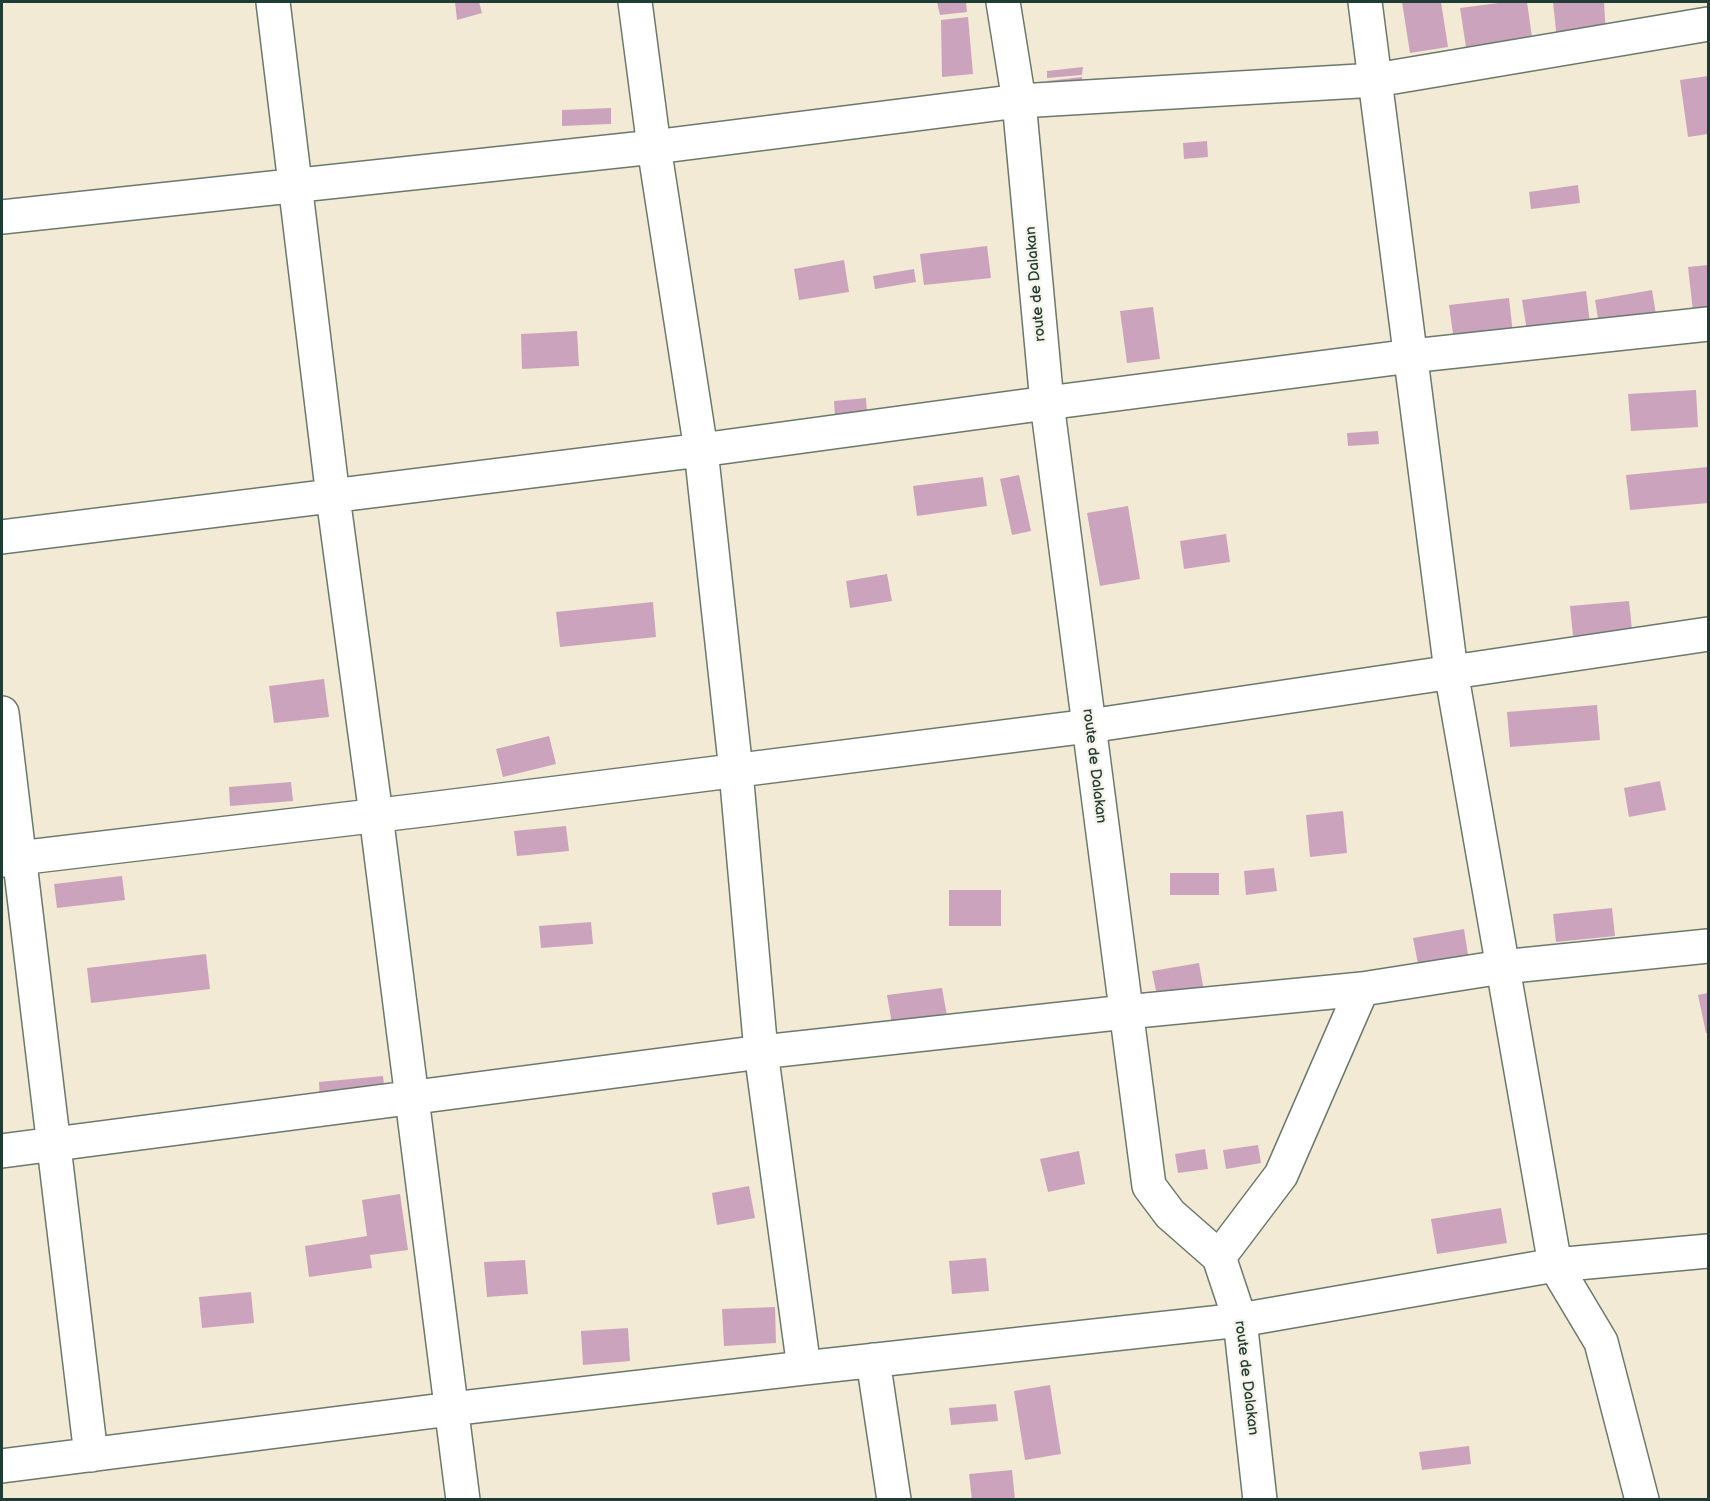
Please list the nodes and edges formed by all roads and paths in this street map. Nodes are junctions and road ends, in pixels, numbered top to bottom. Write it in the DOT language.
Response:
graph roads {
  1 [pos="273,2"];
  2 [pos="634,2"];
  3 [pos="1003,2"];
  4 [pos="1365,2"];
  5 [pos="1708,24"];
  6 [pos="1376,80"];
  7 [pos="1019,101"];
  8 [pos="654,147"];
  9 [pos="296,186"];
  10 [pos="2,217"];
  11 [pos="1708,324"];
  12 [pos="1411,356"];
  13 [pos="1047,403"];
  14 [pos="701,450"];
  15 [pos="333,497"];
  16 [pos="2,537"];
  17 [pos="1708,634"];
  18 [pos="1451,671"];
  19 [pos="2,713"];
  20 [pos="1089,726"];
  21 [pos="736,771"];
  22 [pos="376,815"];
  23 [pos="10,859"];
  24 [pos="1708,946"];
  25 [pos="1502,967"];
  26 [pos="1362,989"];
  27 [pos="1126,1012"];
  28 [pos="761,1052"];
  29 [pos="412,1097"];
  30 [pos="53,1143"];
  31 [pos="2,1151"];
  32 [pos="1708,1251"];
  33 [pos="1220,1257"];
  34 [pos="1555,1265"];
  35 [pos="1240,1320"];
  36 [pos="873,1360"];
  37 [pos="804,1368"];
  38 [pos="451,1409"];
  39 [pos="91,1455"];
  40 [pos="2,1466"];
  41 [pos="464,1500"];
  42 [pos="894,1500"];
  43 [pos="1260,1500"];
  44 [pos="1642,1500"];
  1 -- 9 [label="street"];
  2 -- 8 [label="street"];
  3 -- 7 [label="street, route de Dalakan"];
  4 -- 6 [label="street"];
  5 -- 6 [label="street"];
  6 -- 7 [label="street"];
  6 -- 12 [label="street"];
  7 -- 8 [label="street"];
  7 -- 13 [label="street, route de Dalakan"];
  8 -- 9 [label="street"];
  8 -- 14 [label="street"];
  9 -- 10 [label="street"];
  9 -- 15 [label="street"];
  11 -- 12 [label="street"];
  12 -- 13 [label="street"];
  12 -- 18 [label="street"];
  13 -- 14 [label="street"];
  13 -- 20 [label="street, route de Dalakan"];
  14 -- 15 [label="street"];
  14 -- 21 [label="street"];
  15 -- 16 [label="street"];
  15 -- 22 [label="street"];
  17 -- 18 [label="street"];
  18 -- 20 [label="street"];
  18 -- 25 [label="street"];
  19 -- 23 [label="street"];
  20 -- 21 [label="street"];
  20 -- 27 [label="street, route de Dalakan"];
  21 -- 22 [label="street"];
  21 -- 28 [label="street"];
  22 -- 23 [label="street"];
  22 -- 29 [label="street"];
  23 -- 30 [label="street"];
  24 -- 25 [label="street"];
  25 -- 26 [label="street"];
  25 -- 34 [label="street"];
  26 -- 27 [label="street"];
  26 -- 33 [label="street"];
  27 -- 28 [label="street"];
  27 -- 33 [label="street, route de Dalakan"];
  28 -- 29 [label="street"];
  28 -- 37 [label="street"];
  29 -- 30 [label="street"];
  29 -- 38 [label="street"];
  30 -- 31 [label="street"];
  30 -- 39 [label="street"];
  32 -- 34 [label="street"];
  33 -- 35 [label="street, route de Dalakan"];
  34 -- 35 [label="street"];
  34 -- 44 [label="street"];
  35 -- 36 [label="street"];
  35 -- 43 [label="street, route de Dalakan"];
  36 -- 37 [label="street"];
  36 -- 42 [label="street"];
  37 -- 38 [label="street"];
  38 -- 39 [label="street"];
  38 -- 41 [label="street"];
  39 -- 40 [label="street"];
}
